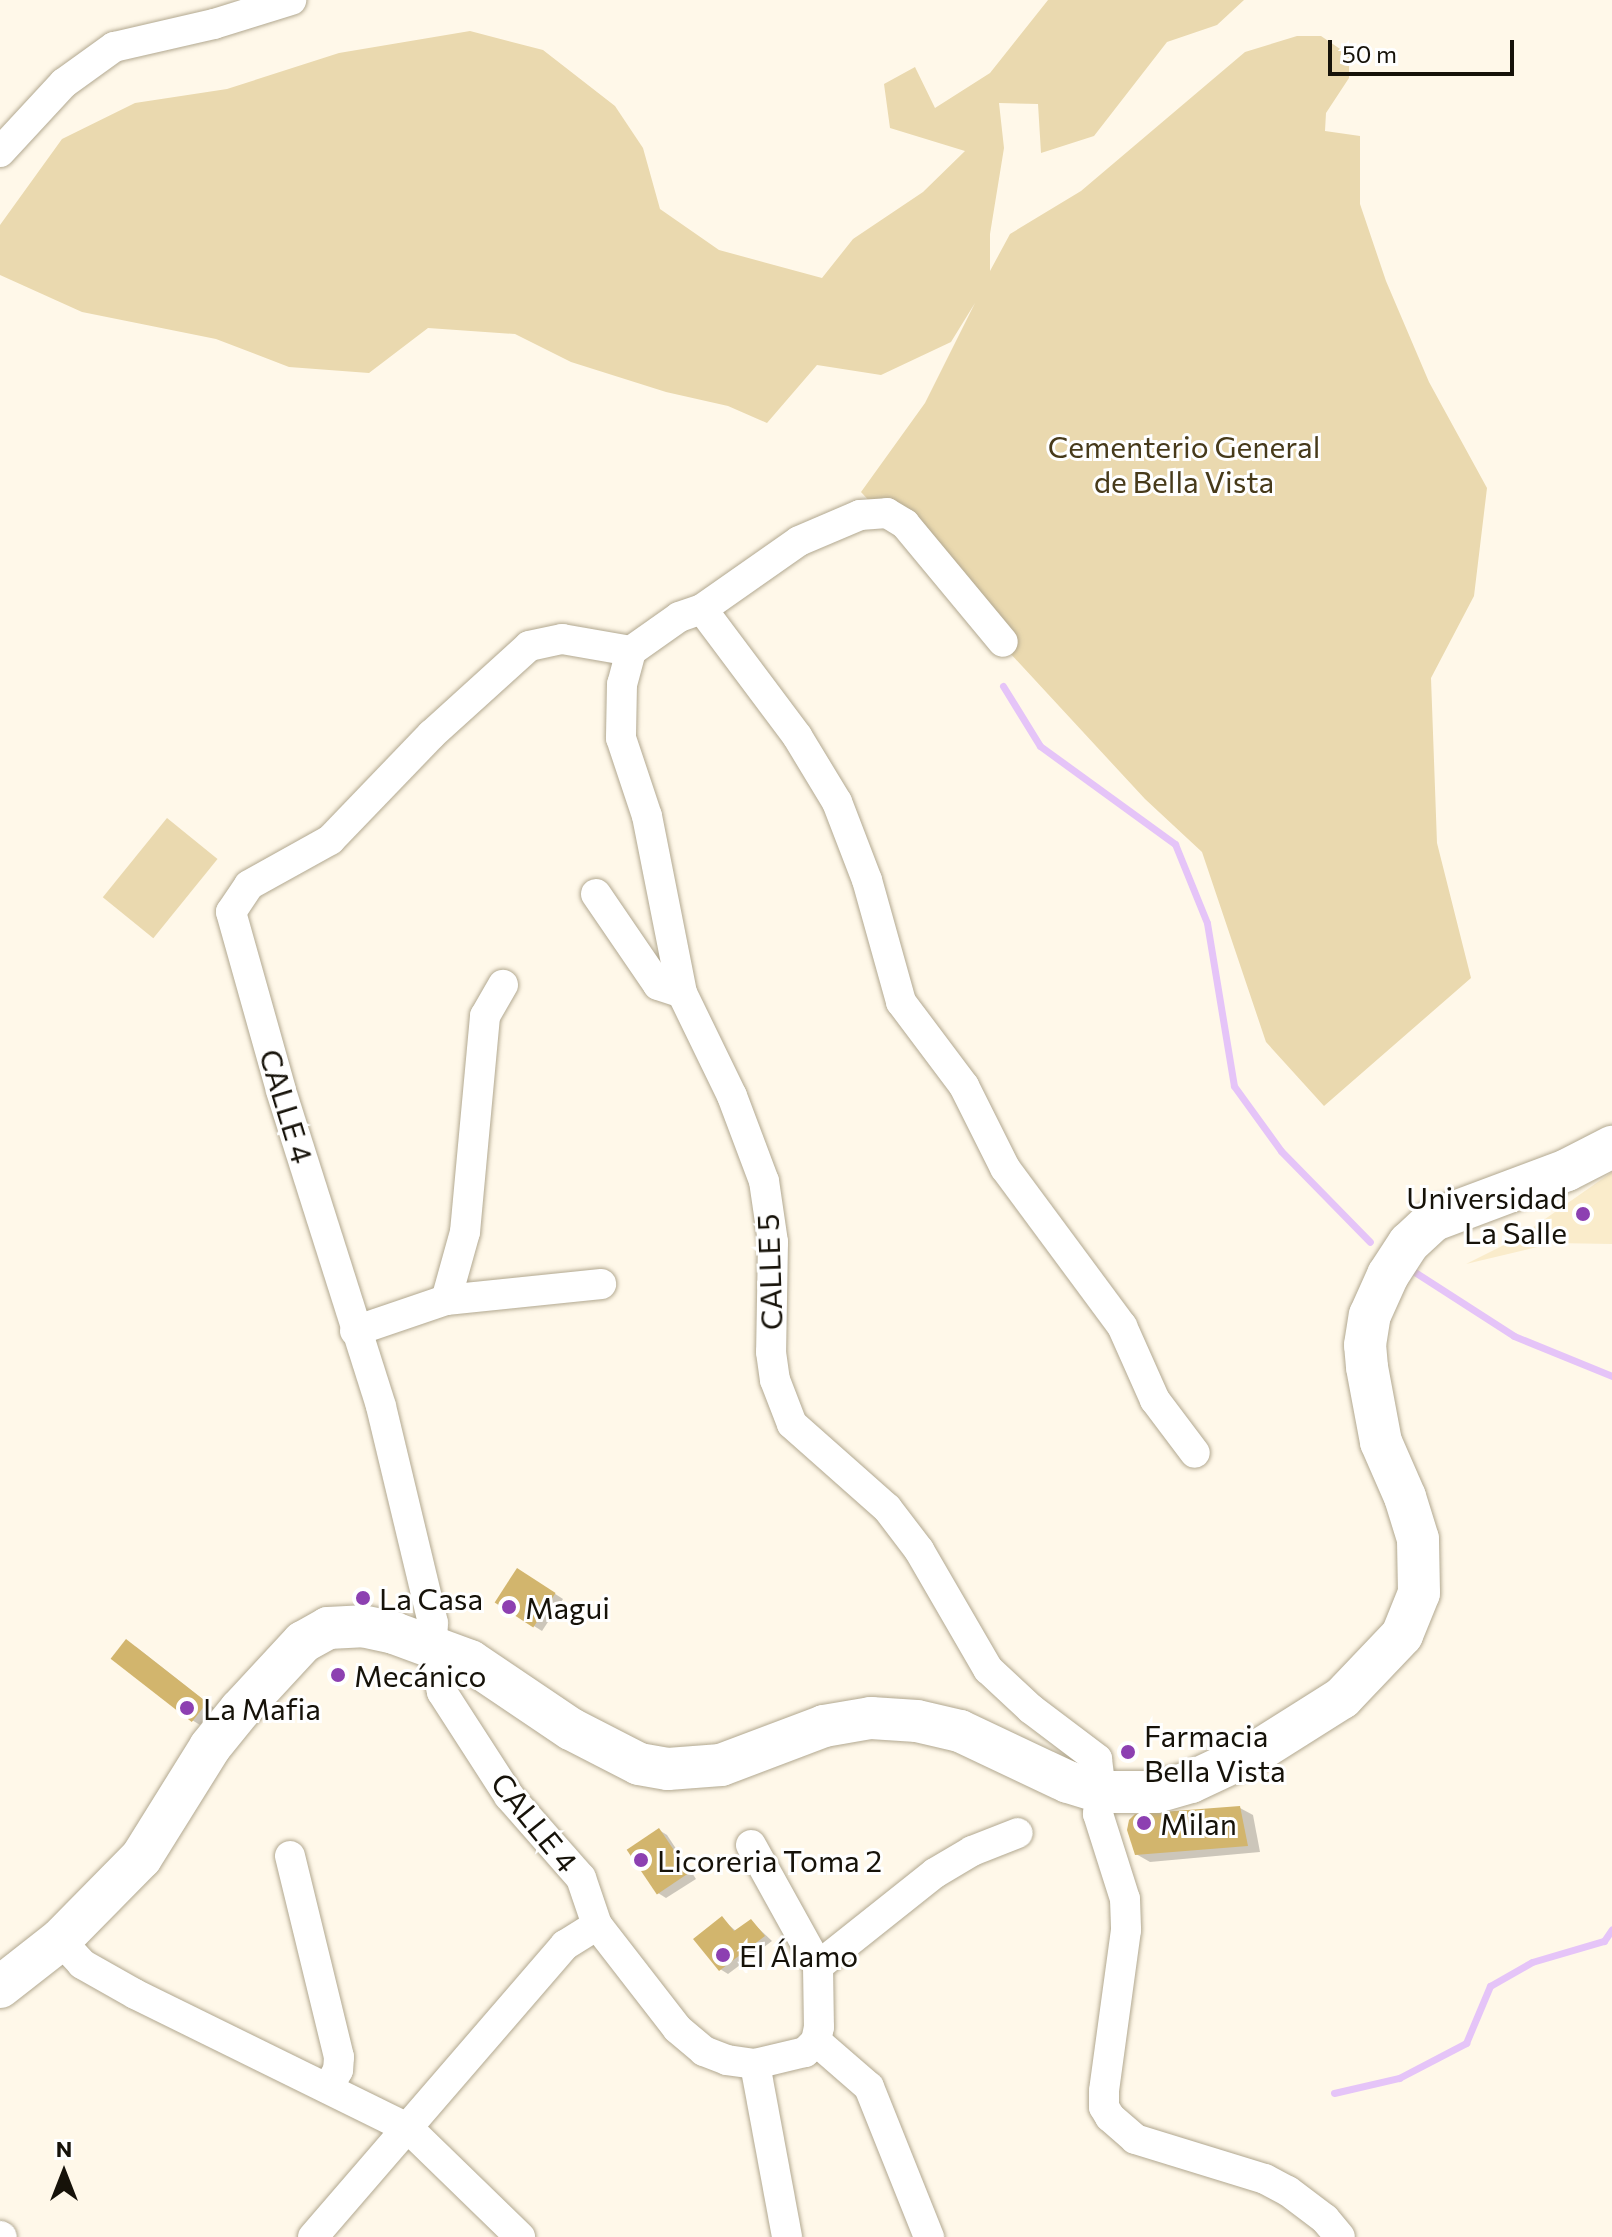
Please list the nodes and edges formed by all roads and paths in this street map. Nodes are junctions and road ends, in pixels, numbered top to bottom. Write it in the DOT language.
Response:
graph roads {
  1 [pos="291,0"];
  2 [pos="0,152"];
  3 [pos="702,609"];
  4 [pos="1003,642"];
  5 [pos="631,651"];
  6 [pos="596,894"];
  7 [pos="503,985"];
  8 [pos="682,993"];
  9 [pos="1612,1147"];
  10 [pos="601,1284"];
  11 [pos="446,1300"];
  12 [pos="355,1331"];
  13 [pos="1195,1453"];
  14 [pos="432,1647"];
  15 [pos="1101,1792"];
  16 [pos="1018,1833"];
  17 [pos="751,1845"];
  18 [pos="290,1856"];
  19 [pos="597,1925"];
  20 [pos="60,1940"];
  21 [pos="818,1966"];
  22 [pos="0,1987"];
  23 [pos="816,2041"];
  24 [pos="755,2064"];
  25 [pos="328,2088"];
  26 [pos="409,2129"];
  27 [pos="313,2237"];
  28 [pos="520,2237"];
  29 [pos="787,2237"];
  30 [pos="929,2237"];
  31 [pos="1340,2237"];
  1 -- 2 [label="street"];
  3 -- 4 [label="street"];
  3 -- 5 [label="street"];
  3 -- 13 [label="street"];
  5 -- 8 [label="street, CALLE 5"];
  5 -- 12 [label="street, CALLE 4"];
  6 -- 8 [label="street"];
  7 -- 11 [label="street"];
  8 -- 15 [label="street, CALLE 5"];
  9 -- 15 [label="main road"];
  10 -- 11 [label="street"];
  11 -- 12 [label="street"];
  12 -- 14 [label="street, CALLE 4"];
  14 -- 15 [label="main road"];
  14 -- 19 [label="street, CALLE 4"];
  14 -- 20 [label="main road"];
  15 -- 31 [label="street, CALLE 5"];
  16 -- 21 [label="street"];
  17 -- 21 [label="street"];
  18 -- 25 [label="street"];
  19 -- 24 [label="street, CALLE 4"];
  19 -- 26 [label="street"];
  20 -- 22 [label="main road"];
  20 -- 25 [label="street"];
  21 -- 23 [label="street"];
  23 -- 24 [label="street, CALLE 4"];
  23 -- 30 [label="street"];
  24 -- 29 [label="street"];
  25 -- 26 [label="street"];
  26 -- 27 [label="street"];
  26 -- 28 [label="street"];
}
